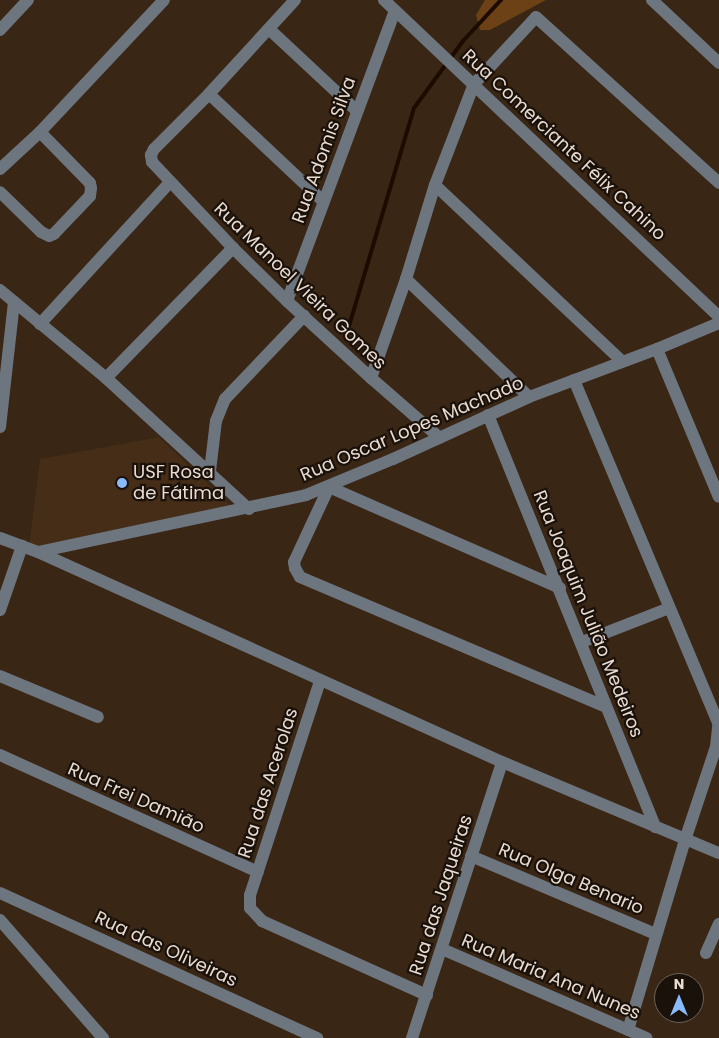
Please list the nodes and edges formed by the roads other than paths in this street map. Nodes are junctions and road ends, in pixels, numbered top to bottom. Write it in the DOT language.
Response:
graph roads {
  1 [pos="28,0"];
  2 [pos="164,0"];
  3 [pos="295,0"];
  4 [pos="384,0"];
  5 [pos="652,0"];
  6 [pos="395,11"];
  7 [pos="270,29"];
  8 [pos="0,30"];
  9 [pos="719,63"];
  10 [pos="474,84"];
  11 [pos="209,94"];
  12 [pos="357,111"];
  13 [pos="40,132"];
  14 [pos="0,169"];
  15 [pos="169,183"];
  16 [pos="719,183"];
  17 [pos="435,185"];
  18 [pos="0,192"];
  19 [pos="323,201"];
  20 [pos="233,248"];
  21 [pos="406,279"];
  22 [pos="0,290"];
  23 [pos="287,301"];
  24 [pos="14,302"];
  25 [pos="304,316"];
  26 [pos="719,317"];
  27 [pos="719,323"];
  28 [pos="40,324"];
  29 [pos="657,349"];
  30 [pos="622,361"];
  31 [pos="106,378"];
  32 [pos="371,378"];
  33 [pos="574,380"];
  34 [pos="529,397"];
  35 [pos="488,415"];
  36 [pos="0,427"];
  37 [pos="440,438"];
  38 [pos="210,471"];
  39 [pos="329,487"];
  40 [pos="719,497"];
  41 [pos="249,508"];
  42 [pos="0,538"];
  43 [pos="22,546"];
  44 [pos="38,552"];
  45 [pos="560,588"];
  46 [pos="669,608"];
  47 [pos="0,610"];
  48 [pos="582,642"];
  49 [pos="0,676"];
  50 [pos="320,681"];
  51 [pos="606,707"];
  52 [pos="98,717"];
  53 [pos="718,720"];
  54 [pos="718,747"];
  55 [pos="0,755"];
  56 [pos="502,762"];
  57 [pos="655,827"];
  58 [pos="685,840"];
  59 [pos="719,853"];
  60 [pos="472,856"];
  61 [pos="258,872"];
  62 [pos="0,893"];
  63 [pos="0,920"];
  64 [pos="719,924"];
  65 [pos="656,934"];
  66 [pos="442,949"];
  67 [pos="706,953"];
  68 [pos="427,995"];
  69 [pos="628,1030"];
  70 [pos="103,1038"];
  71 [pos="317,1038"];
  72 [pos="412,1038"];
  73 [pos="647,1038"];
  1 -- 8 [label="street"];
  2 -- 13 [label="street"];
  3 -- 7 [label="street"];
  4 -- 6 [label="street, Rua Comerciante Félix Cahino"];
  5 -- 9 [label="street"];
  6 -- 10 [label="street, Rua Comerciante Félix Cahino"];
  6 -- 12 [label="street, Rua Adomis Silva"];
  7 -- 11 [label="street"];
  7 -- 12 [label="street"];
  10 -- 16 [label="street"];
  10 -- 17 [label="street"];
  10 -- 26 [label="street, Rua Comerciante Félix Cahino"];
  11 -- 15 [label="street, Rua Manoel Vieira Gomes"];
  11 -- 19 [label="street"];
  12 -- 19 [label="street, Rua Adomis Silva"];
  13 -- 14 [label="street"];
  13 -- 18 [label="street"];
  15 -- 20 [label="street, Rua Manoel Vieira Gomes"];
  15 -- 28 [label="street"];
  17 -- 21 [label="street"];
  17 -- 30 [label="street"];
  19 -- 23 [label="street, Rua Adomis Silva"];
  20 -- 23 [label="street, Rua Manoel Vieira Gomes"];
  20 -- 31 [label="street"];
  21 -- 32 [label="street"];
  21 -- 34 [label="street"];
  22 -- 24 [label="street"];
  23 -- 25 [label="street, Rua Manoel Vieira Gomes"];
  24 -- 28 [label="street"];
  24 -- 36 [label="street"];
  25 -- 32 [label="street, Rua Manoel Vieira Gomes"];
  25 -- 38 [label="street"];
  27 -- 29 [label="street, Rua Oscar Lopes Machado"];
  28 -- 31 [label="street"];
  29 -- 30 [label="street, Rua Oscar Lopes Machado"];
  29 -- 40 [label="street"];
  30 -- 33 [label="street, Rua Oscar Lopes Machado"];
  31 -- 38 [label="street"];
  32 -- 37 [label="street, Rua Manoel Vieira Gomes"];
  33 -- 34 [label="street, Rua Oscar Lopes Machado"];
  33 -- 46 [label="street"];
  34 -- 35 [label="street, Rua Oscar Lopes Machado"];
  35 -- 37 [label="street, Rua Oscar Lopes Machado"];
  35 -- 45 [label="street, Rua Joaquim Julião Medeiros"];
  37 -- 39 [label="street, Rua Oscar Lopes Machado"];
  38 -- 41 [label="street"];
  39 -- 41 [label="street, Rua Oscar Lopes Machado"];
  39 -- 45 [label="street"];
  39 -- 51 [label="street"];
  41 -- 44 [label="street, Rua Oscar Lopes Machado"];
  42 -- 43 [label="street"];
  43 -- 44 [label="street"];
  43 -- 47 [label="street"];
  44 -- 50 [label="street"];
  45 -- 48 [label="street, Rua Joaquim Julião Medeiros"];
  46 -- 48 [label="street"];
  46 -- 53 [label="street"];
  48 -- 51 [label="street, Rua Joaquim Julião Medeiros"];
  49 -- 52 [label="street"];
  50 -- 56 [label="street"];
  50 -- 61 [label="street, Rua das Acerolas"];
  51 -- 57 [label="street, Rua Joaquim Julião Medeiros"];
  53 -- 54 [label="street"];
  54 -- 58 [label="street"];
  55 -- 61 [label="street, Rua Frei Damião"];
  56 -- 57 [label="street"];
  56 -- 60 [label="street, Rua das Jaqueiras"];
  57 -- 58 [label="street"];
  58 -- 59 [label="street"];
  58 -- 65 [label="street"];
  60 -- 65 [label="street, Rua Olga Benario"];
  60 -- 66 [label="street, Rua das Jaqueiras"];
  61 -- 68 [label="street, Rua das Acerolas"];
  62 -- 71 [label="street, Rua das Oliveiras"];
  63 -- 70 [label="street"];
  64 -- 67 [label="street"];
  65 -- 69 [label="street"];
  66 -- 68 [label="street, Rua das Jaqueiras"];
  66 -- 69 [label="street, Rua Maria Ana Nunes"];
  68 -- 72 [label="street, Rua das Jaqueiras"];
  69 -- 73 [label="street, Rua Maria Ana Nunes"];
}
